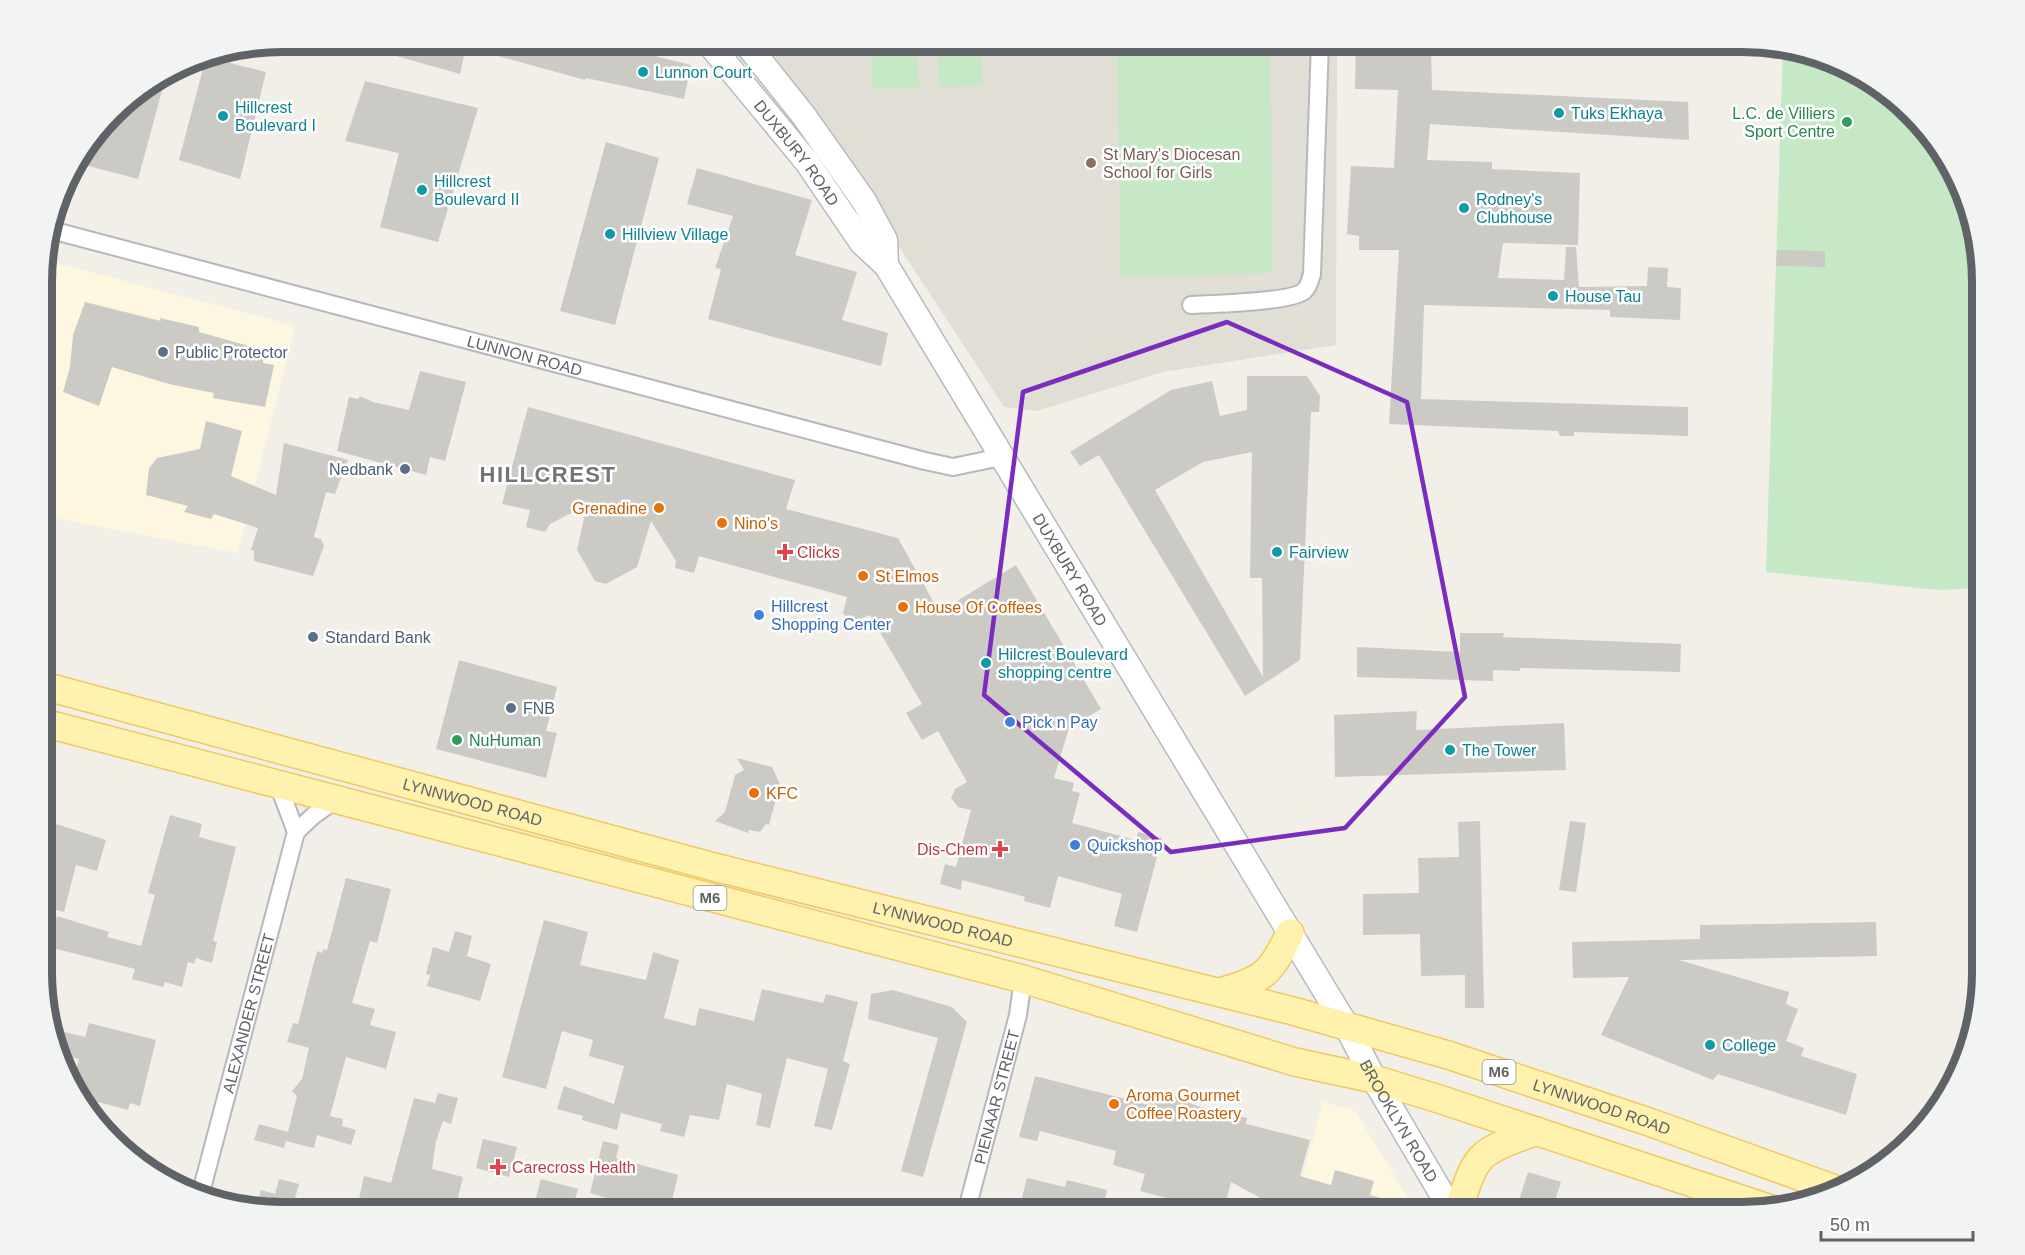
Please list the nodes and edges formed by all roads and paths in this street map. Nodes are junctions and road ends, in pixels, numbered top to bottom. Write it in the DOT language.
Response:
graph roads {
  1 [pos="716,52"];
  2 [pos="754,52"];
  3 [pos="1320,52"];
  4 [pos="58,232"];
  5 [pos="886,265"];
  6 [pos="1191,305"];
  7 [pos="1001,457"];
  8 [pos="52,688"];
  9 [pos="52,725"];
  10 [pos="279,787"];
  11 [pos="335,801"];
  12 [pos="297,832"];
  13 [pos="967,930"];
  14 [pos="1290,933"];
  15 [pos="1023,979"];
  16 [pos="1219,992"];
  17 [pos="1347,1027"];
  18 [pos="1374,1079"];
  19 [pos="1537,1131"];
  20 [pos="1827,1186"];
  21 [pos="202,1188"];
  22 [pos="969,1202"];
  23 [pos="1448,1202"];
  24 [pos="1459,1202"];
  25 [pos="1750,1202"];
  1 -- 5 [label="main road, DUXBURY ROAD"];
  2 -- 5 [label="main road, DUXBURY ROAD"];
  3 -- 6 [label="street"];
  4 -- 7 [label="street, LUNNON ROAD"];
  5 -- 7 [label="main road, DUXBURY ROAD"];
  7 -- 14 [label="main road, DUXBURY ROAD"];
  8 -- 13 [label="main road, LYNNWOOD ROAD / M6"];
  9 -- 10 [label="main road, LYNNWOOD ROAD / M6"];
  10 -- 11 [label="main road, LYNNWOOD ROAD / M6"];
  10 -- 12 [label="street"];
  11 -- 12 [label="street"];
  11 -- 15 [label="main road, LYNNWOOD ROAD / M6"];
  12 -- 21 [label="street, ALEXANDER STREET"];
  13 -- 15 [label="main road"];
  13 -- 16 [label="main road, LYNNWOOD ROAD / M6"];
  14 -- 16 [label="main road"];
  14 -- 17 [label="main road, DUXBURY ROAD"];
  15 -- 18 [label="main road, LYNNWOOD ROAD / M6"];
  15 -- 22 [label="street, PIENAAR STREET"];
  16 -- 17 [label="main road, LYNNWOOD ROAD / M6"];
  17 -- 18 [label="main road, BROOKLYN ROAD"];
  17 -- 20 [label="main road, LYNNWOOD ROAD / M6"];
  18 -- 19 [label="main road, LYNNWOOD ROAD / M6"];
  18 -- 23 [label="main road, BROOKLYN ROAD"];
  19 -- 24 [label="main road"];
  19 -- 25 [label="main road, LYNNWOOD ROAD / M6"];
}
